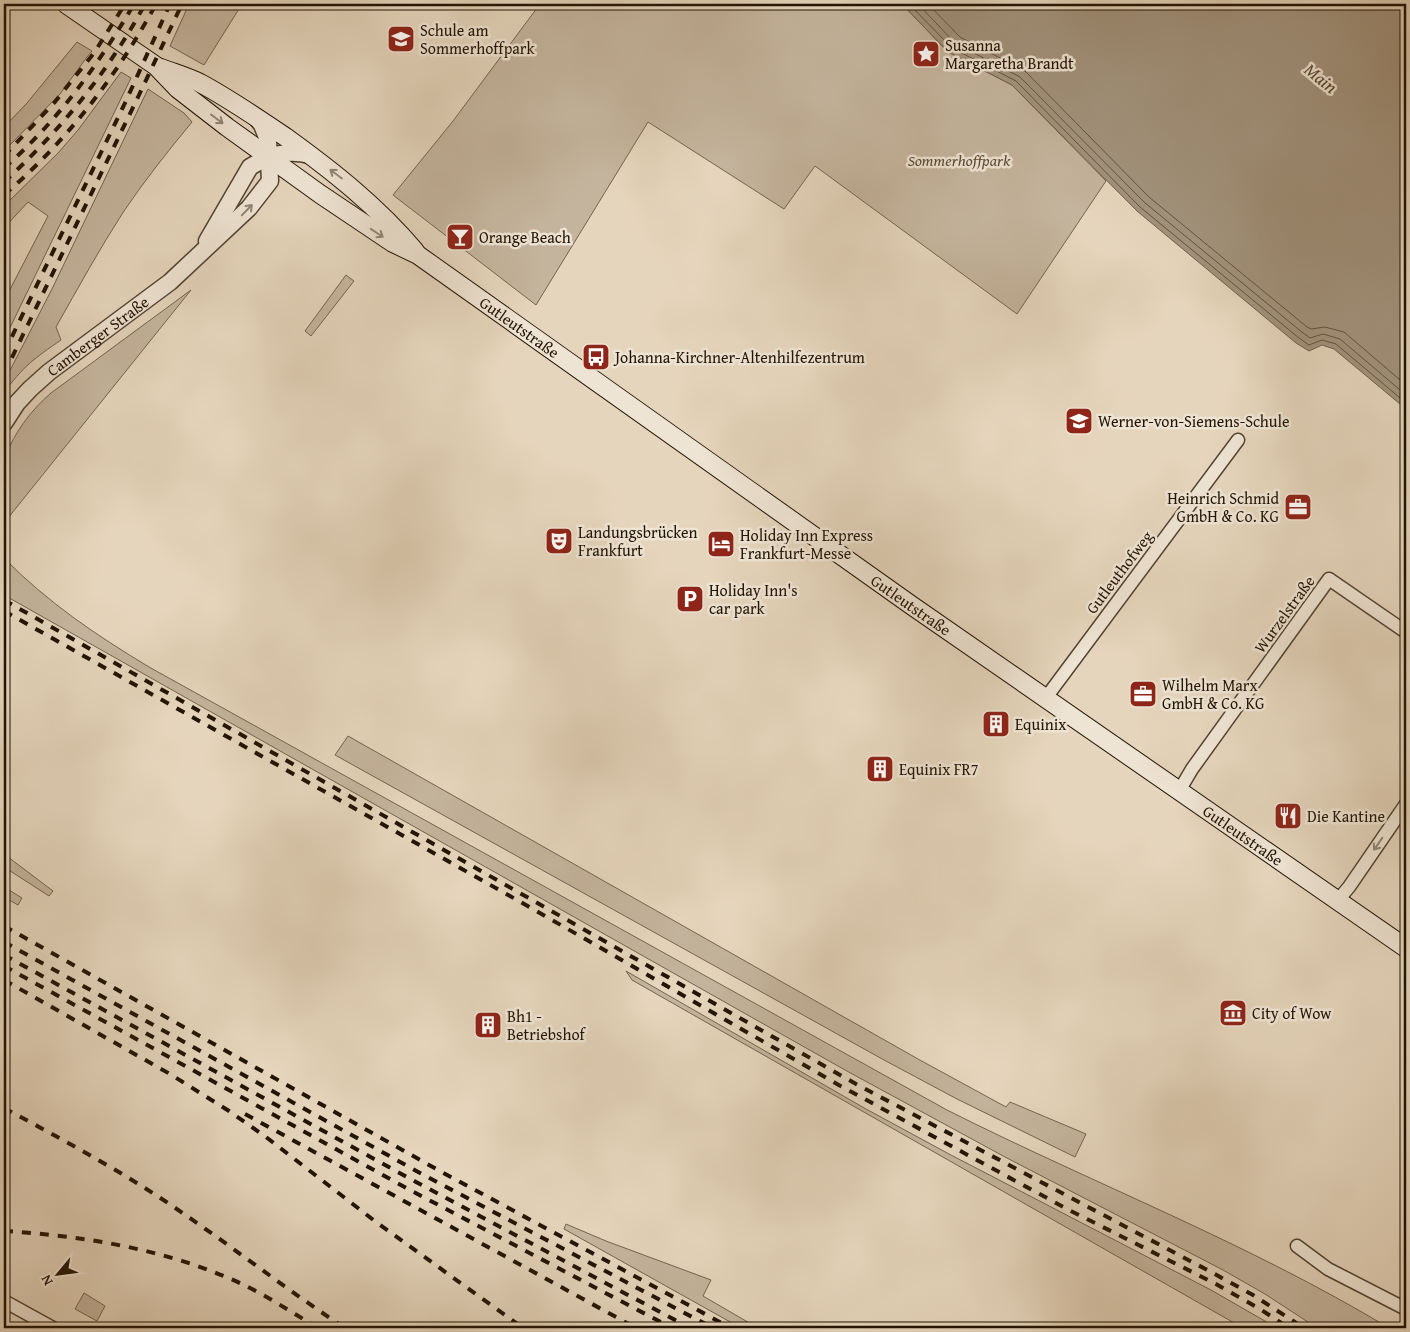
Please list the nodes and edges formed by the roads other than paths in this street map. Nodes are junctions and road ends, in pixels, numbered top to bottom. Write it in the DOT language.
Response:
graph roads {
  1 [pos="66,4"];
  2 [pos="156,66"];
  3 [pos="256,116"];
  4 [pos="250,143"];
  5 [pos="310,155"];
  6 [pos="270,157"];
  7 [pos="250,168"];
  8 [pos="290,172"];
  9 [pos="270,181"];
  10 [pos="361,195"];
  11 [pos="338,206"];
  12 [pos="418,255"];
  13 [pos="199,256"];
  14 [pos="4,423"];
  15 [pos="1238,440"];
  16 [pos="1406,632"];
  17 [pos="1044,699"];
  18 [pos="1179,791"];
  19 [pos="1406,804"];
  20 [pos="1338,900"];
  21 [pos="1406,948"];
  22 [pos="1297,1246"];
  23 [pos="4,1301"];
  24 [pos="1406,1309"];
  25 [pos="53,1328"];
  1 -- 2 [label="main road, Gutleutstraße"];
  2 -- 3 [label="main road, Gutleutstraße"];
  2 -- 4 [label="main road, Gutleutstraße, one-way"];
  3 -- 5 [label="main road, Gutleutstraße"];
  3 -- 6 [label="street"];
  4 -- 6 [label="main road, Gutleutstraße"];
  4 -- 7 [label="street"];
  5 -- 6 [label="street"];
  10 -- 5 [label="main road, Gutleutstraße, one-way"];
  6 -- 7 [label="street"];
  6 -- 8 [label="main road, Gutleutstraße"];
  6 -- 9 [label="street"];
  7 -- 13 [label="street, Camberger Straße"];
  8 -- 9 [label="street"];
  8 -- 11 [label="main road, Gutleutstraße"];
  13 -- 9 [label="street, Camberger Straße, one-way"];
  10 -- 11 [label="main road"];
  10 -- 12 [label="main road, Gutleutstraße"];
  11 -- 12 [label="main road, Gutleutstraße, one-way"];
  12 -- 17 [label="main road, Gutleutstraße"];
  13 -- 14 [label="street, Camberger Straße"];
  15 -- 17 [label="street, Gutleuthofweg"];
  16 -- 18 [label="street, Wurzelstraße"];
  17 -- 18 [label="main road, Gutleutstraße"];
  18 -- 20 [label="main road, Gutleutstraße"];
  19 -- 20 [label="street, one-way"];
  20 -- 21 [label="main road, Gutleutstraße"];
  22 -- 24 [label="street"];
  23 -- 25 [label="street"];
}
